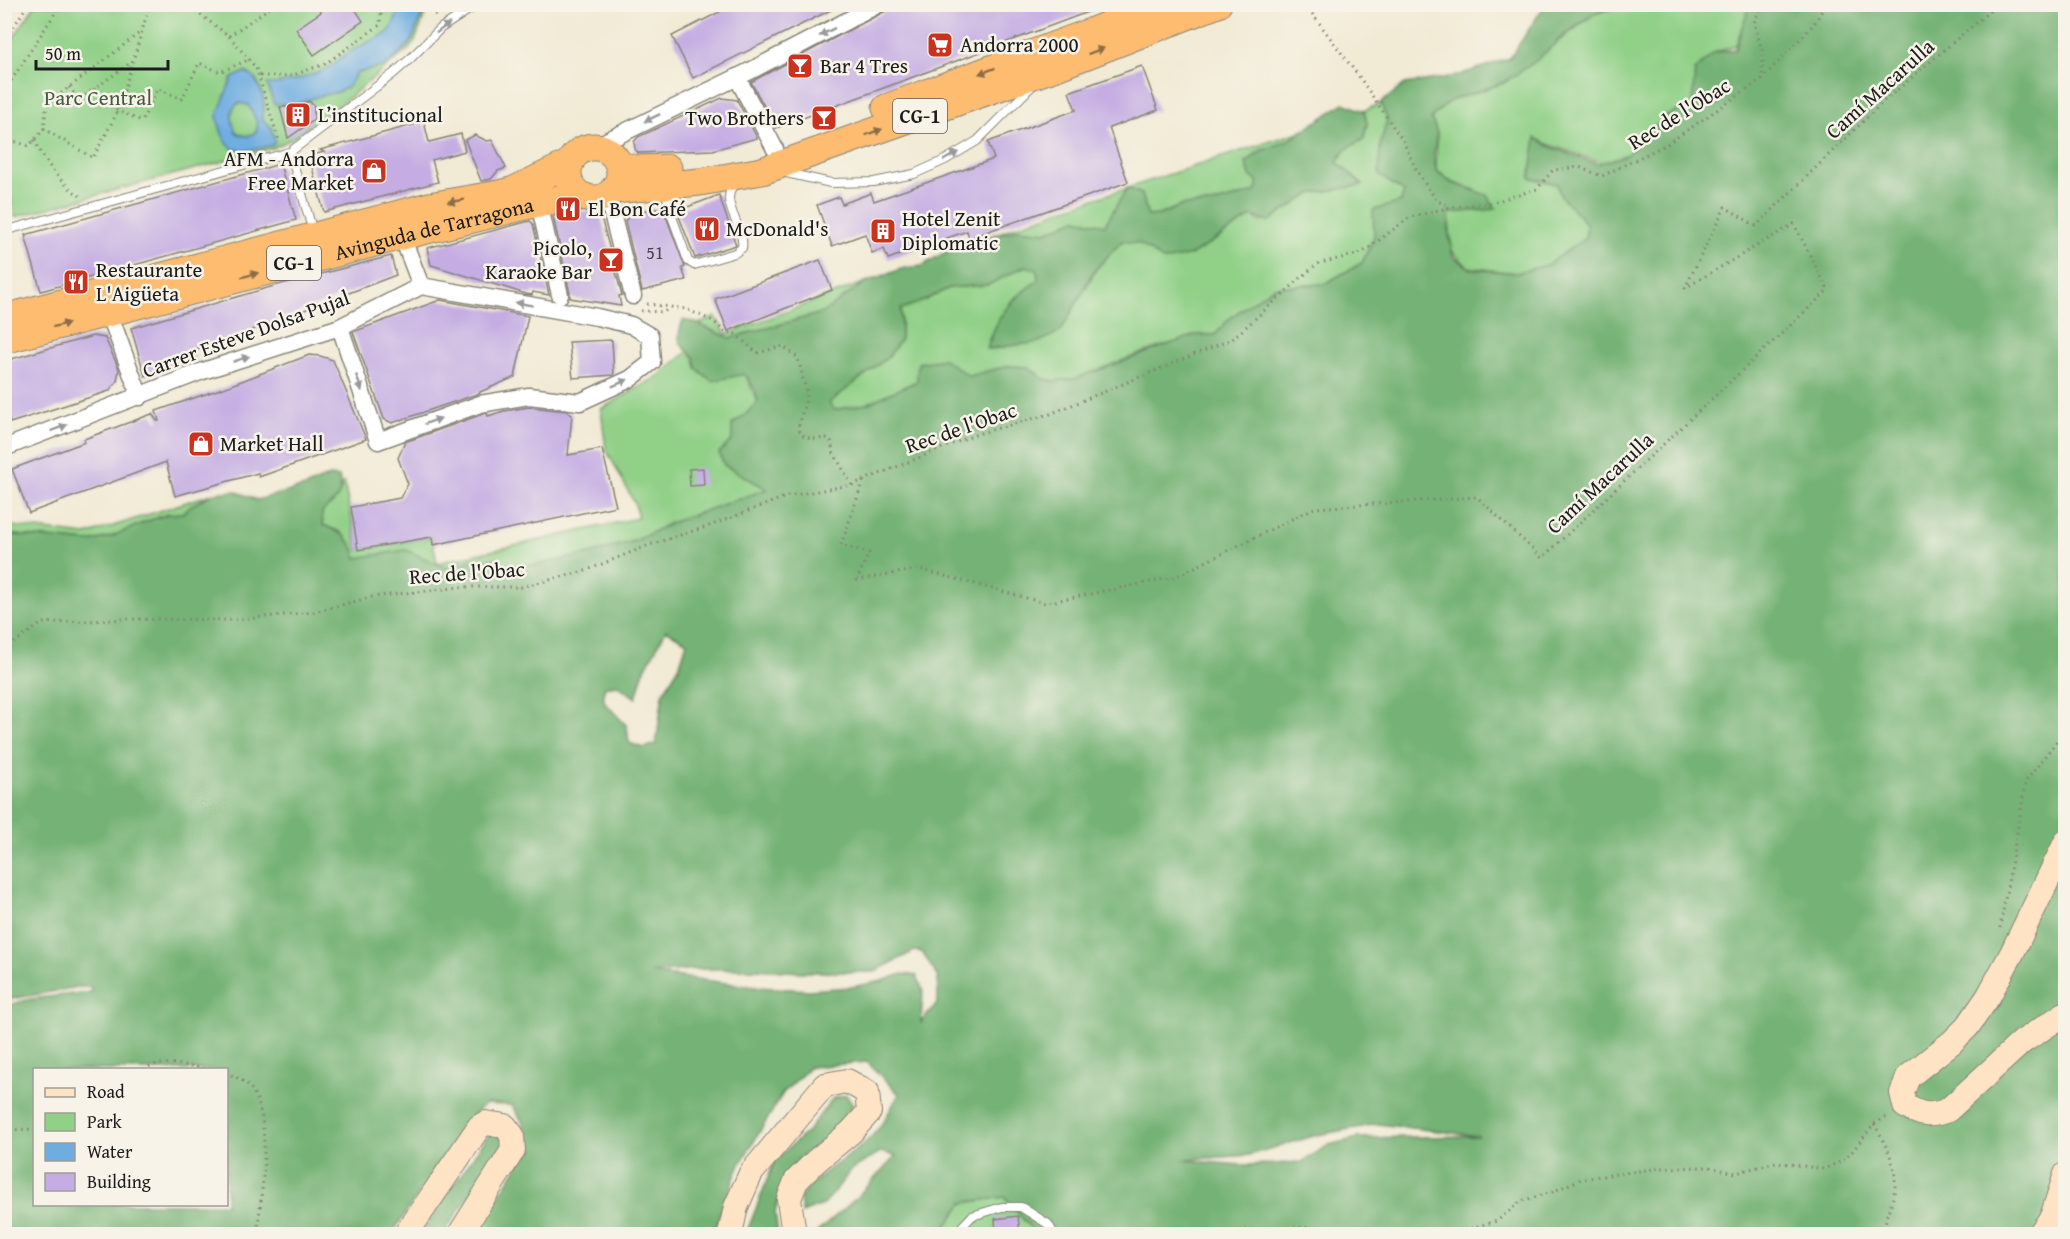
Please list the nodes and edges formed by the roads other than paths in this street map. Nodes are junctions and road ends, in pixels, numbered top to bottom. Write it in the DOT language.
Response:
graph roads {
  1 [pos="478,4"];
  2 [pos="879,4"];
  3 [pos="1159,4"];
  4 [pos="1218,4"];
  5 [pos="1059,66"];
  6 [pos="737,77"];
  7 [pos="594,147"];
  8 [pos="286,153"];
  9 [pos="775,158"];
  10 [pos="570,163"];
  11 [pos="744,175"];
  12 [pos="665,185"];
  13 [pos="606,186"];
  14 [pos="539,203"];
  15 [pos="4,231"];
  16 [pos="314,236"];
  17 [pos="402,236"];
  18 [pos="421,286"];
  19 [pos="560,295"];
  20 [pos="633,296"];
  21 [pos="109,313"];
  22 [pos="4,318"];
  23 [pos="340,327"];
  24 [pos="4,340"];
  25 [pos="140,397"];
  26 [pos="4,448"];
  27 [pos="2066,842"];
  28 [pos="2066,1013"];
  29 [pos="2066,1174"];
  30 [pos="406,1234"];
  31 [pos="460,1234"];
  32 [pos="730,1234"];
  33 [pos="794,1234"];
  34 [pos="955,1234"];
  35 [pos="1054,1234"];
  36 [pos="2040,1234"];
  8 -- 1 [label="lane, one-way"];
  2 -- 6 [label="street, one-way"];
  3 -- 9 [label="highway, Avinguda de Tarragona / CG-1, one-way"];
  5 -- 4 [label="highway, Avinguda de Tarragona / CG-1, one-way"];
  9 -- 5 [label="highway, Avinguda de Tarragona / CG-1, one-way"];
  9 -- 5 [label="lane, one-way"];
  6 -- 7 [label="street, one-way"];
  6 -- 9 [label="street"];
  7 -- 10 [label="highway, CG-1"];
  7 -- 13 [label="highway"];
  8 -- 15 [label="lane"];
  8 -- 16 [label="lane"];
  9 -- 11 [label="highway, Avinguda de Tarragona / CG-1"];
  9 -- 13 [label="highway, Avinguda de Tarragona / CG-1"];
  10 -- 13 [label="highway"];
  10 -- 16 [label="highway, Avinguda de Tarragona / CG-1, one-way"];
  11 -- 12 [label="highway, Avinguda de Tarragona / CG-1"];
  11 -- 12 [label="lane"];
  12 -- 13 [label="highway, Avinguda de Tarragona / CG-1"];
  13 -- 14 [label="highway, Avinguda de Tarragona / CG-1"];
  13 -- 20 [label="street"];
  14 -- 17 [label="highway, Avinguda de Tarragona / CG-1"];
  14 -- 19 [label="street"];
  16 -- 22 [label="highway, Avinguda de Tarragona / CG-1"];
  17 -- 18 [label="street"];
  21 -- 17 [label="highway, Avinguda de Tarragona / CG-1, one-way"];
  18 -- 23 [label="street, Carrer Esteve Dolsa Pujal"];
  23 -- 18 [label="street, one-way"];
  24 -- 21 [label="highway, Avinguda de Tarragona / CG-1, one-way"];
  21 -- 25 [label="street"];
  25 -- 23 [label="street, Carrer Esteve Dolsa Pujal, one-way"];
  26 -- 25 [label="street, Carrer Esteve Dolsa Pujal, one-way"];
  27 -- 28 [label="main road"];
  29 -- 36 [label="main road"];
  30 -- 31 [label="main road"];
  32 -- 33 [label="main road"];
  34 -- 35 [label="lane"];
}
